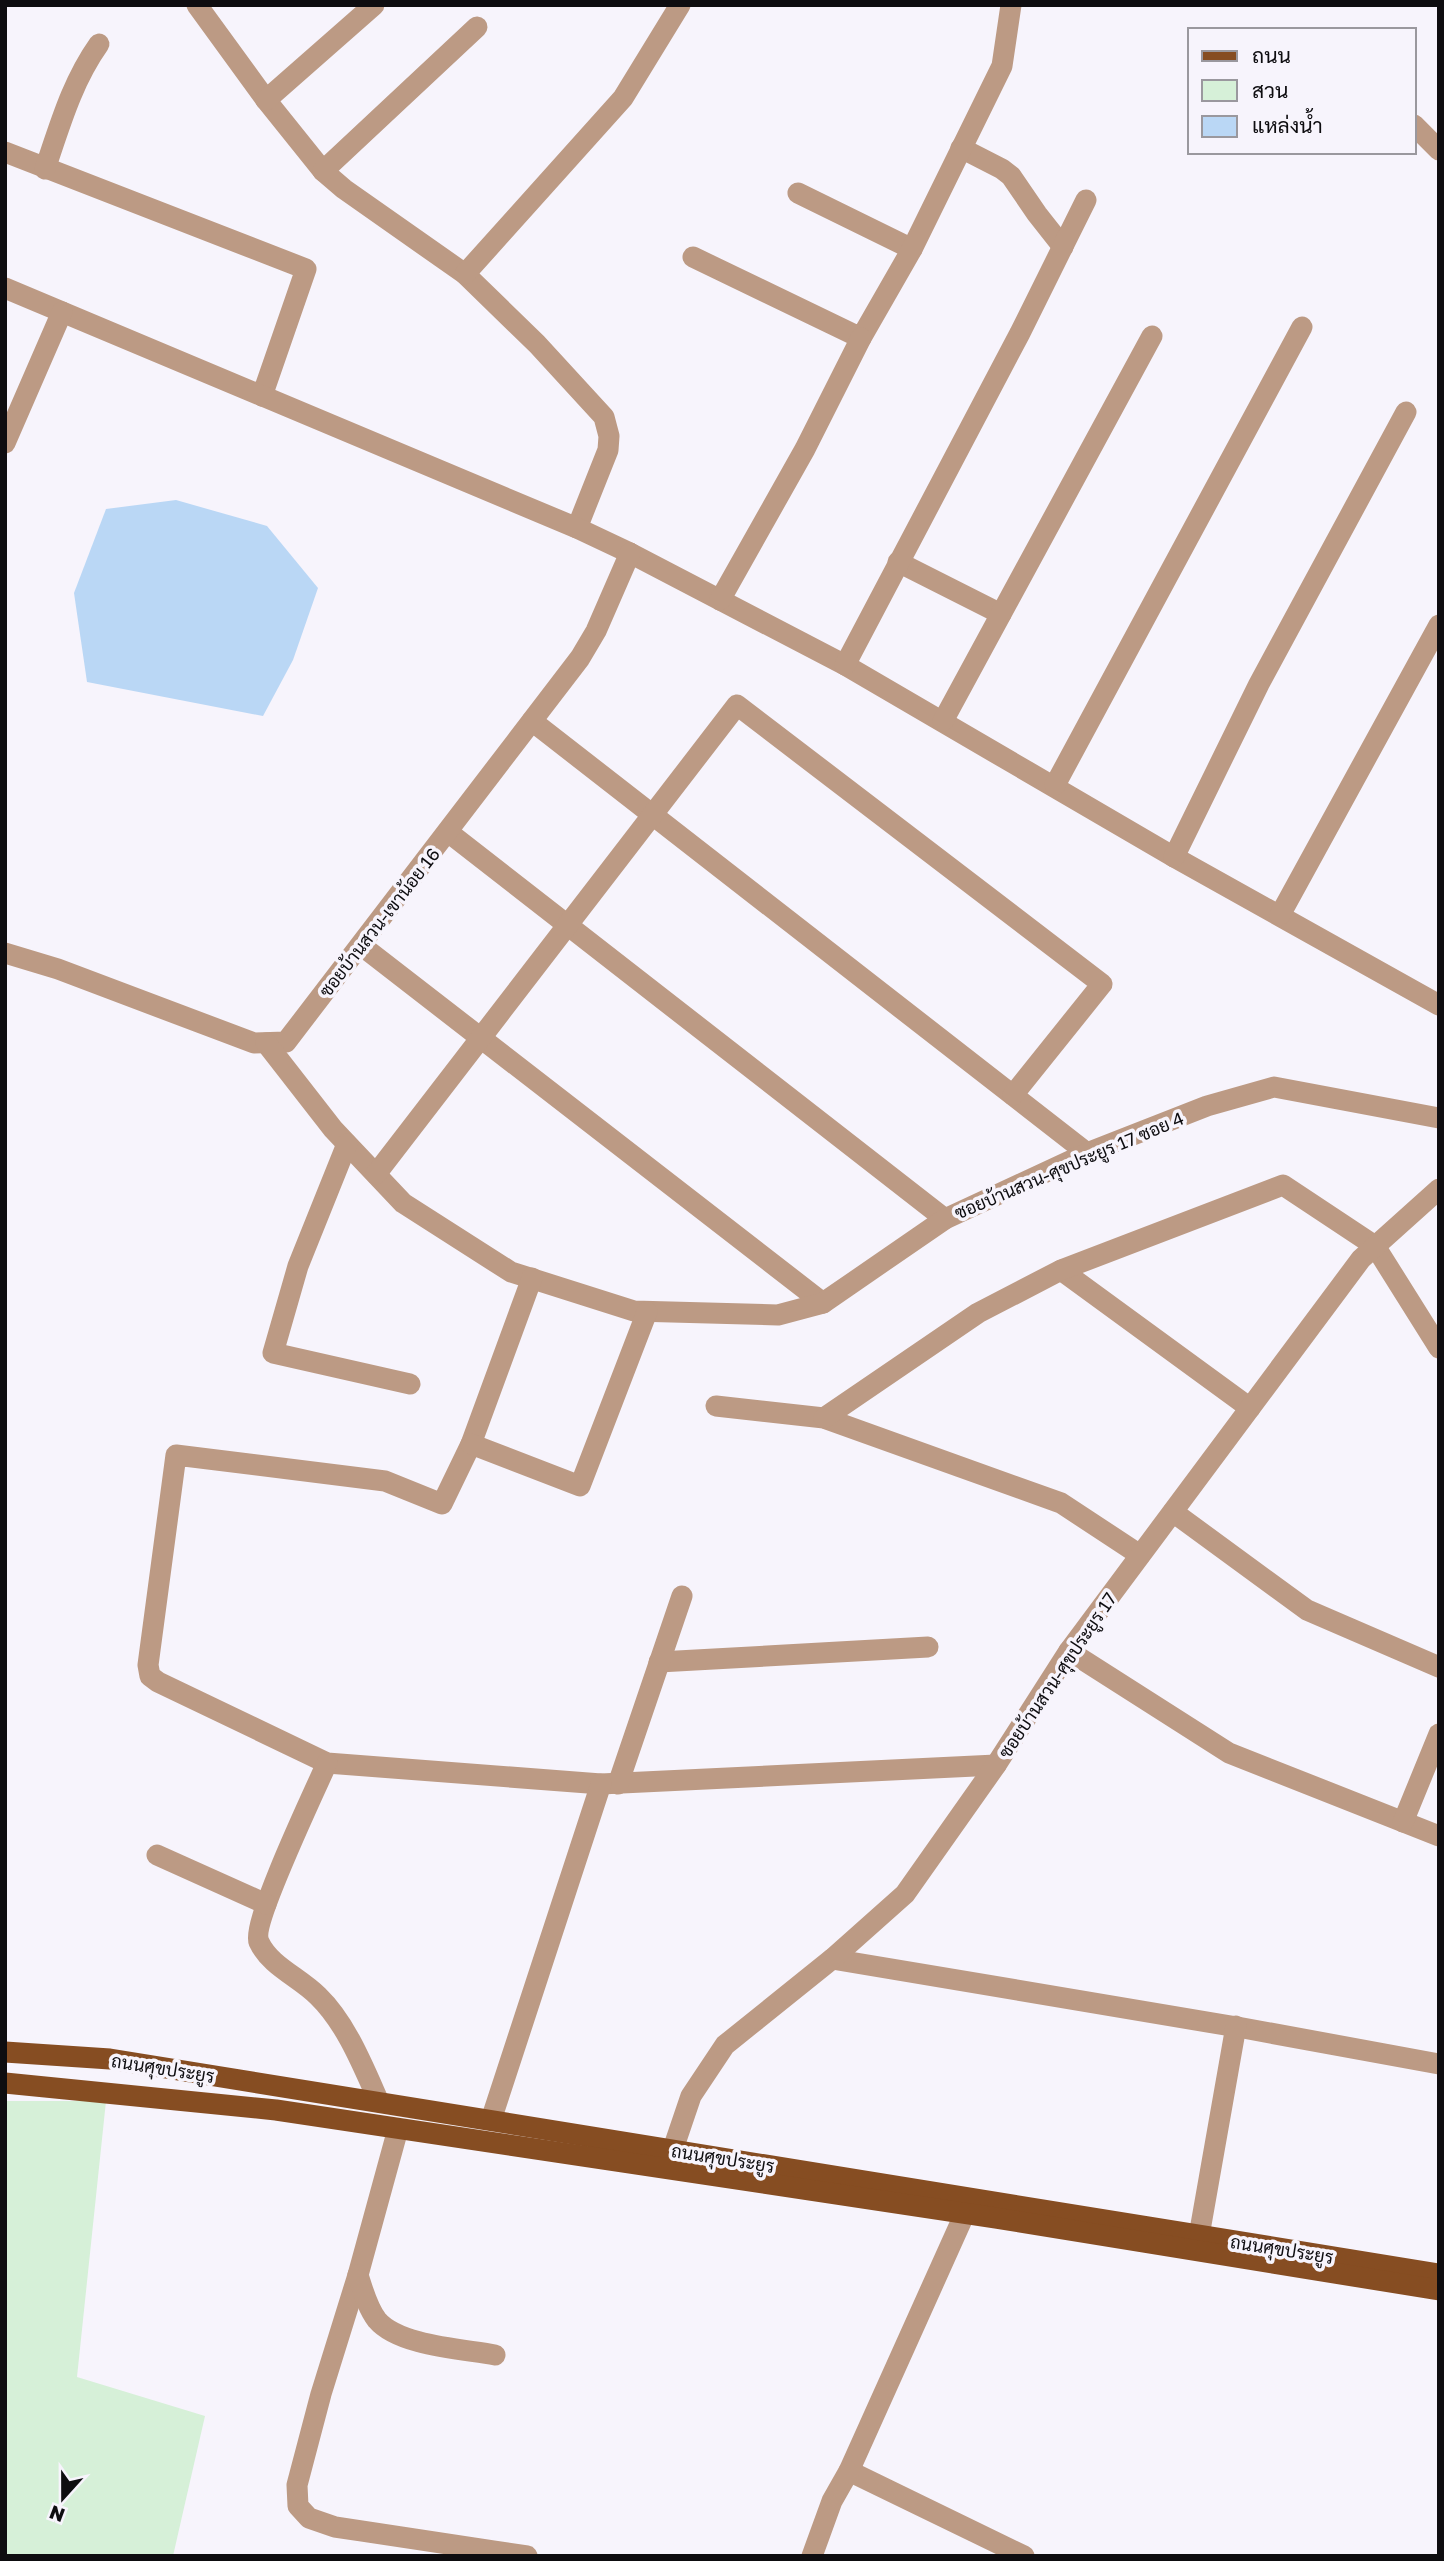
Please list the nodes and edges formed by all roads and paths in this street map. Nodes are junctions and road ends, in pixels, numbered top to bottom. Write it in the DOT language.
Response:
graph roads {
  1 [pos="197,5"];
  2 [pos="374,5"];
  3 [pos="680,5"];
  4 [pos="1011,5"];
  5 [pos="477,27"];
  6 [pos="99,44"];
  7 [pos="266,100"];
  8 [pos="1416,127"];
  9 [pos="961,148"];
  10 [pos="1439,150"];
  11 [pos="5,152"];
  12 [pos="46,169"];
  13 [pos="323,171"];
  14 [pos="798,193"];
  15 [pos="1086,200"];
  16 [pos="1063,247"];
  17 [pos="912,249"];
  18 [pos="693,257"];
  19 [pos="465,274"];
  20 [pos="5,288"];
  21 [pos="62,312"];
  22 [pos="1301,327"];
  23 [pos="1152,336"];
  24 [pos="861,338"];
  25 [pos="262,396"];
  26 [pos="1406,412"];
  27 [pos="5,443"];
  28 [pos="576,528"];
  29 [pos="630,553"];
  30 [pos="898,562"];
  31 [pos="720,600"];
  32 [pos="1001,614"];
  33 [pos="1439,625"];
  34 [pos="845,665"];
  35 [pos="532,721"];
  36 [pos="943,721"];
  37 [pos="1055,785"];
  38 [pos="652,815"];
  39 [pos="448,832"];
  40 [pos="1174,857"];
  41 [pos="1280,915"];
  42 [pos="568,925"];
  43 [pos="362,946"];
  44 [pos="5,953"];
  45 [pos="1439,1005"];
  46 [pos="481,1038"];
  47 [pos="266,1042"];
  48 [pos="1013,1095"];
  49 [pos="1439,1118"];
  50 [pos="347,1144"];
  51 [pos="1087,1153"];
  52 [pos="376,1174"];
  53 [pos="1439,1189"];
  54 [pos="945,1219"];
  55 [pos="1375,1246"];
  56 [pos="1061,1270"];
  57 [pos="532,1278"];
  58 [pos="823,1303"];
  59 [pos="647,1312"];
  60 [pos="1439,1348"];
  61 [pos="411,1384"];
  62 [pos="716,1406"];
  63 [pos="1250,1408"];
  64 [pos="824,1418"];
  65 [pos="471,1444"];
  66 [pos="1173,1512"];
  67 [pos="1140,1555"];
  68 [pos="682,1596"];
  69 [pos="928,1647"];
  70 [pos="1069,1651"];
  71 [pos="659,1662"];
  72 [pos="1439,1667"];
  73 [pos="1439,1734"];
  74 [pos="327,1763"];
  75 [pos="996,1765"];
  76 [pos="609,1784"];
  77 [pos="1403,1822"];
  78 [pos="1439,1836"];
  79 [pos="157,1855"];
  80 [pos="266,1904"];
  81 [pos="832,1959"];
  82 [pos="1236,2026"];
  83 [pos="5,2052"];
  84 [pos="98,2058"];
  85 [pos="1439,2064"];
  86 [pos="5,2083"];
  87 [pos="99,2092"];
  88 [pos="379,2102"];
  89 [pos="491,2120"];
  90 [pos="398,2129"];
  91 [pos="673,2149"];
  92 [pos="965,2213"];
  93 [pos="1199,2236"];
  94 [pos="1439,2274"];
  95 [pos="358,2275"];
  96 [pos="1439,2290"];
  97 [pos="495,2355"];
  98 [pos="849,2471"];
  99 [pos="995,2550"];
  100 [pos="527,2556"];
  101 [pos="812,2556"];
  102 [pos="1024,2556"];
  1 -- 7 [label="street"];
  2 -- 7 [label="street"];
  3 -- 19 [label="street"];
  4 -- 9 [label="street"];
  5 -- 13 [label="street"];
  6 -- 12 [label="street"];
  7 -- 13 [label="street"];
  8 -- 10 [label="street"];
  9 -- 16 [label="street"];
  9 -- 17 [label="street"];
  11 -- 12 [label="street"];
  12 -- 25 [label="street"];
  13 -- 19 [label="street"];
  14 -- 17 [label="street"];
  15 -- 16 [label="street"];
  16 -- 30 [label="street"];
  17 -- 24 [label="street"];
  18 -- 24 [label="street"];
  19 -- 28 [label="street"];
  20 -- 21 [label="street"];
  21 -- 25 [label="street"];
  21 -- 27 [label="street"];
  22 -- 37 [label="street"];
  23 -- 32 [label="street"];
  24 -- 31 [label="street"];
  25 -- 28 [label="street"];
  26 -- 40 [label="street"];
  28 -- 29 [label="street"];
  29 -- 31 [label="street"];
  29 -- 35 [label="street, ซอยบ้านสวน-เขาน้อย 16"];
  30 -- 32 [label="street"];
  30 -- 34 [label="street"];
  31 -- 34 [label="street"];
  32 -- 36 [label="street"];
  33 -- 41 [label="street"];
  34 -- 36 [label="street"];
  35 -- 38 [label="street"];
  35 -- 39 [label="street, ซอยบ้านสวน-เขาน้อย 16"];
  36 -- 37 [label="street"];
  37 -- 40 [label="street"];
  38 -- 42 [label="street"];
  38 -- 48 [label="street"];
  38 -- 48 [label="street"];
  39 -- 42 [label="street"];
  39 -- 43 [label="street, ซอยบ้านสวน-เขาน้อย 16"];
  40 -- 41 [label="street"];
  41 -- 45 [label="street"];
  42 -- 46 [label="street"];
  42 -- 54 [label="street"];
  43 -- 46 [label="street"];
  43 -- 47 [label="street, ซอยบ้านสวน-เขาน้อย 16"];
  44 -- 47 [label="street"];
  46 -- 52 [label="street"];
  46 -- 58 [label="street"];
  47 -- 50 [label="street, ซอยบ้านสวน-ศุขประยูร 17 ซอย 4"];
  48 -- 51 [label="street"];
  49 -- 51 [label="street, ซอยบ้านสวน-ศุขประยูร 17 ซอย 4"];
  50 -- 52 [label="street, ซอยบ้านสวน-ศุขประยูร 17 ซอย 4"];
  50 -- 61 [label="street"];
  51 -- 54 [label="street, ซอยบ้านสวน-ศุขประยูร 17 ซอย 4"];
  52 -- 57 [label="street, ซอยบ้านสวน-ศุขประยูร 17 ซอย 4"];
  53 -- 55 [label="street, ซอยบ้านสวน-ศุขประยูร 17"];
  54 -- 58 [label="street, ซอยบ้านสวน-ศุขประยูร 17 ซอย 4"];
  55 -- 56 [label="street"];
  55 -- 60 [label="street"];
  55 -- 63 [label="street, ซอยบ้านสวน-ศุขประยูร 17"];
  56 -- 63 [label="street"];
  56 -- 64 [label="street"];
  57 -- 59 [label="street, ซอยบ้านสวน-ศุขประยูร 17 ซอย 4"];
  57 -- 65 [label="street"];
  58 -- 59 [label="street, ซอยบ้านสวน-ศุขประยูร 17 ซอย 4"];
  59 -- 65 [label="street"];
  62 -- 64 [label="street"];
  63 -- 66 [label="street, ซอยบ้านสวน-ศุขประยูร 17"];
  64 -- 67 [label="street"];
  65 -- 74 [label="street"];
  66 -- 67 [label="street, ซอยบ้านสวน-ศุขประยูร 17"];
  66 -- 72 [label="street"];
  67 -- 70 [label="street, ซอยบ้านสวน-ศุขประยูร 17"];
  68 -- 71 [label="street"];
  69 -- 71 [label="street"];
  70 -- 75 [label="street, ซอยบ้านสวน-ศุขประยูร 17"];
  70 -- 77 [label="street"];
  71 -- 76 [label="street"];
  73 -- 77 [label="street"];
  74 -- 76 [label="street"];
  74 -- 80 [label="street"];
  75 -- 76 [label="street"];
  75 -- 81 [label="street, ซอยบ้านสวน-ศุขประยูร 17"];
  76 -- 89 [label="street"];
  77 -- 78 [label="street"];
  79 -- 80 [label="street"];
  80 -- 88 [label="street"];
  81 -- 82 [label="street"];
  81 -- 91 [label="street, ซอยบ้านสวน-ศุขประยูร 17"];
  82 -- 85 [label="street"];
  82 -- 93 [label="street"];
  83 -- 84 [label="main road, ถนนศุขประยูร"];
  84 -- 87 [label="main road"];
  84 -- 88 [label="main road, ถนนศุขประยูร"];
  86 -- 87 [label="main road, ถนนศุขประยูร"];
  87 -- 90 [label="main road, ถนนศุขประยูร"];
  88 -- 89 [label="main road, ถนนศุขประยูร"];
  89 -- 91 [label="main road, ถนนศุขประยูร"];
  90 -- 92 [label="main road, ถนนศุขประยูร"];
  90 -- 95 [label="street"];
  91 -- 93 [label="main road, ถนนศุขประยูร"];
  92 -- 96 [label="main road, ถนนศุขประยูร"];
  92 -- 98 [label="street"];
  93 -- 94 [label="main road, ถนนศุขประยูร"];
  95 -- 97 [label="street"];
  95 -- 100 [label="street"];
  98 -- 99 [label="street"];
  98 -- 101 [label="street"];
  99 -- 102 [label="street"];
}
